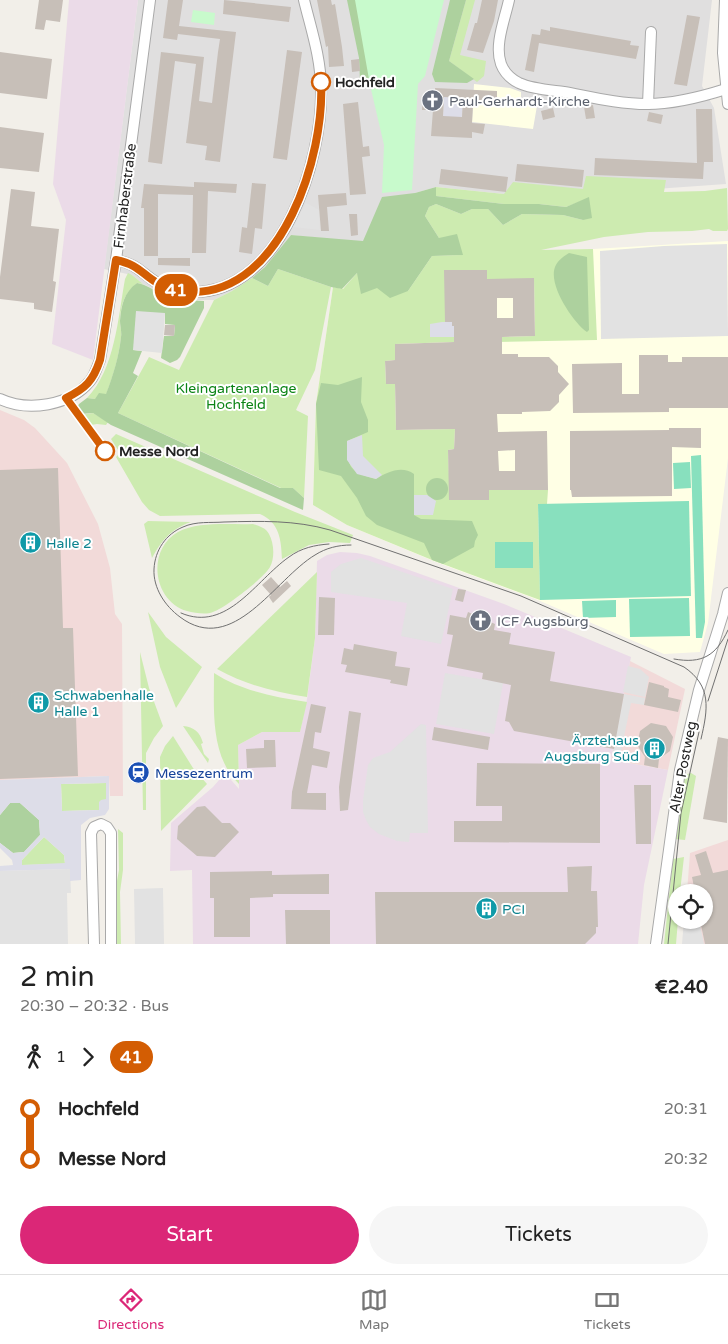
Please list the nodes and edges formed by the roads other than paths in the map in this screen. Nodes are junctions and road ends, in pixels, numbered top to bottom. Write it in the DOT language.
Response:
graph roads {
  1 [pos="150,0"];
  2 [pos="304,0"];
  3 [pos="509,0"];
  4 [pos="725,0"];
  5 [pos="651,32"];
  6 [pos="726,89"];
  7 [pos="648,104"];
  8 [pos="728,104"];
  9 [pos="116,260"];
  10 [pos="0,399"];
  11 [pos="728,593"];
  12 [pos="726,615"];
  13 [pos="94,944"];
  14 [pos="112,944"];
  15 [pos="656,944"];
  1 -- 9 [label="street, Firnhaberstraße"];
  2 -- 9 [label="street"];
  3 -- 7 [label="street"];
  4 -- 6 [label="street"];
  5 -- 7 [label="street"];
  6 -- 7 [label="street"];
  6 -- 8 [label="street"];
  9 -- 10 [label="street, Firnhaberstraße"];
  11 -- 12 [label="street, Alter Postweg"];
  12 -- 15 [label="street, Alter Postweg"];
  13 -- 14 [label="street"];
}
